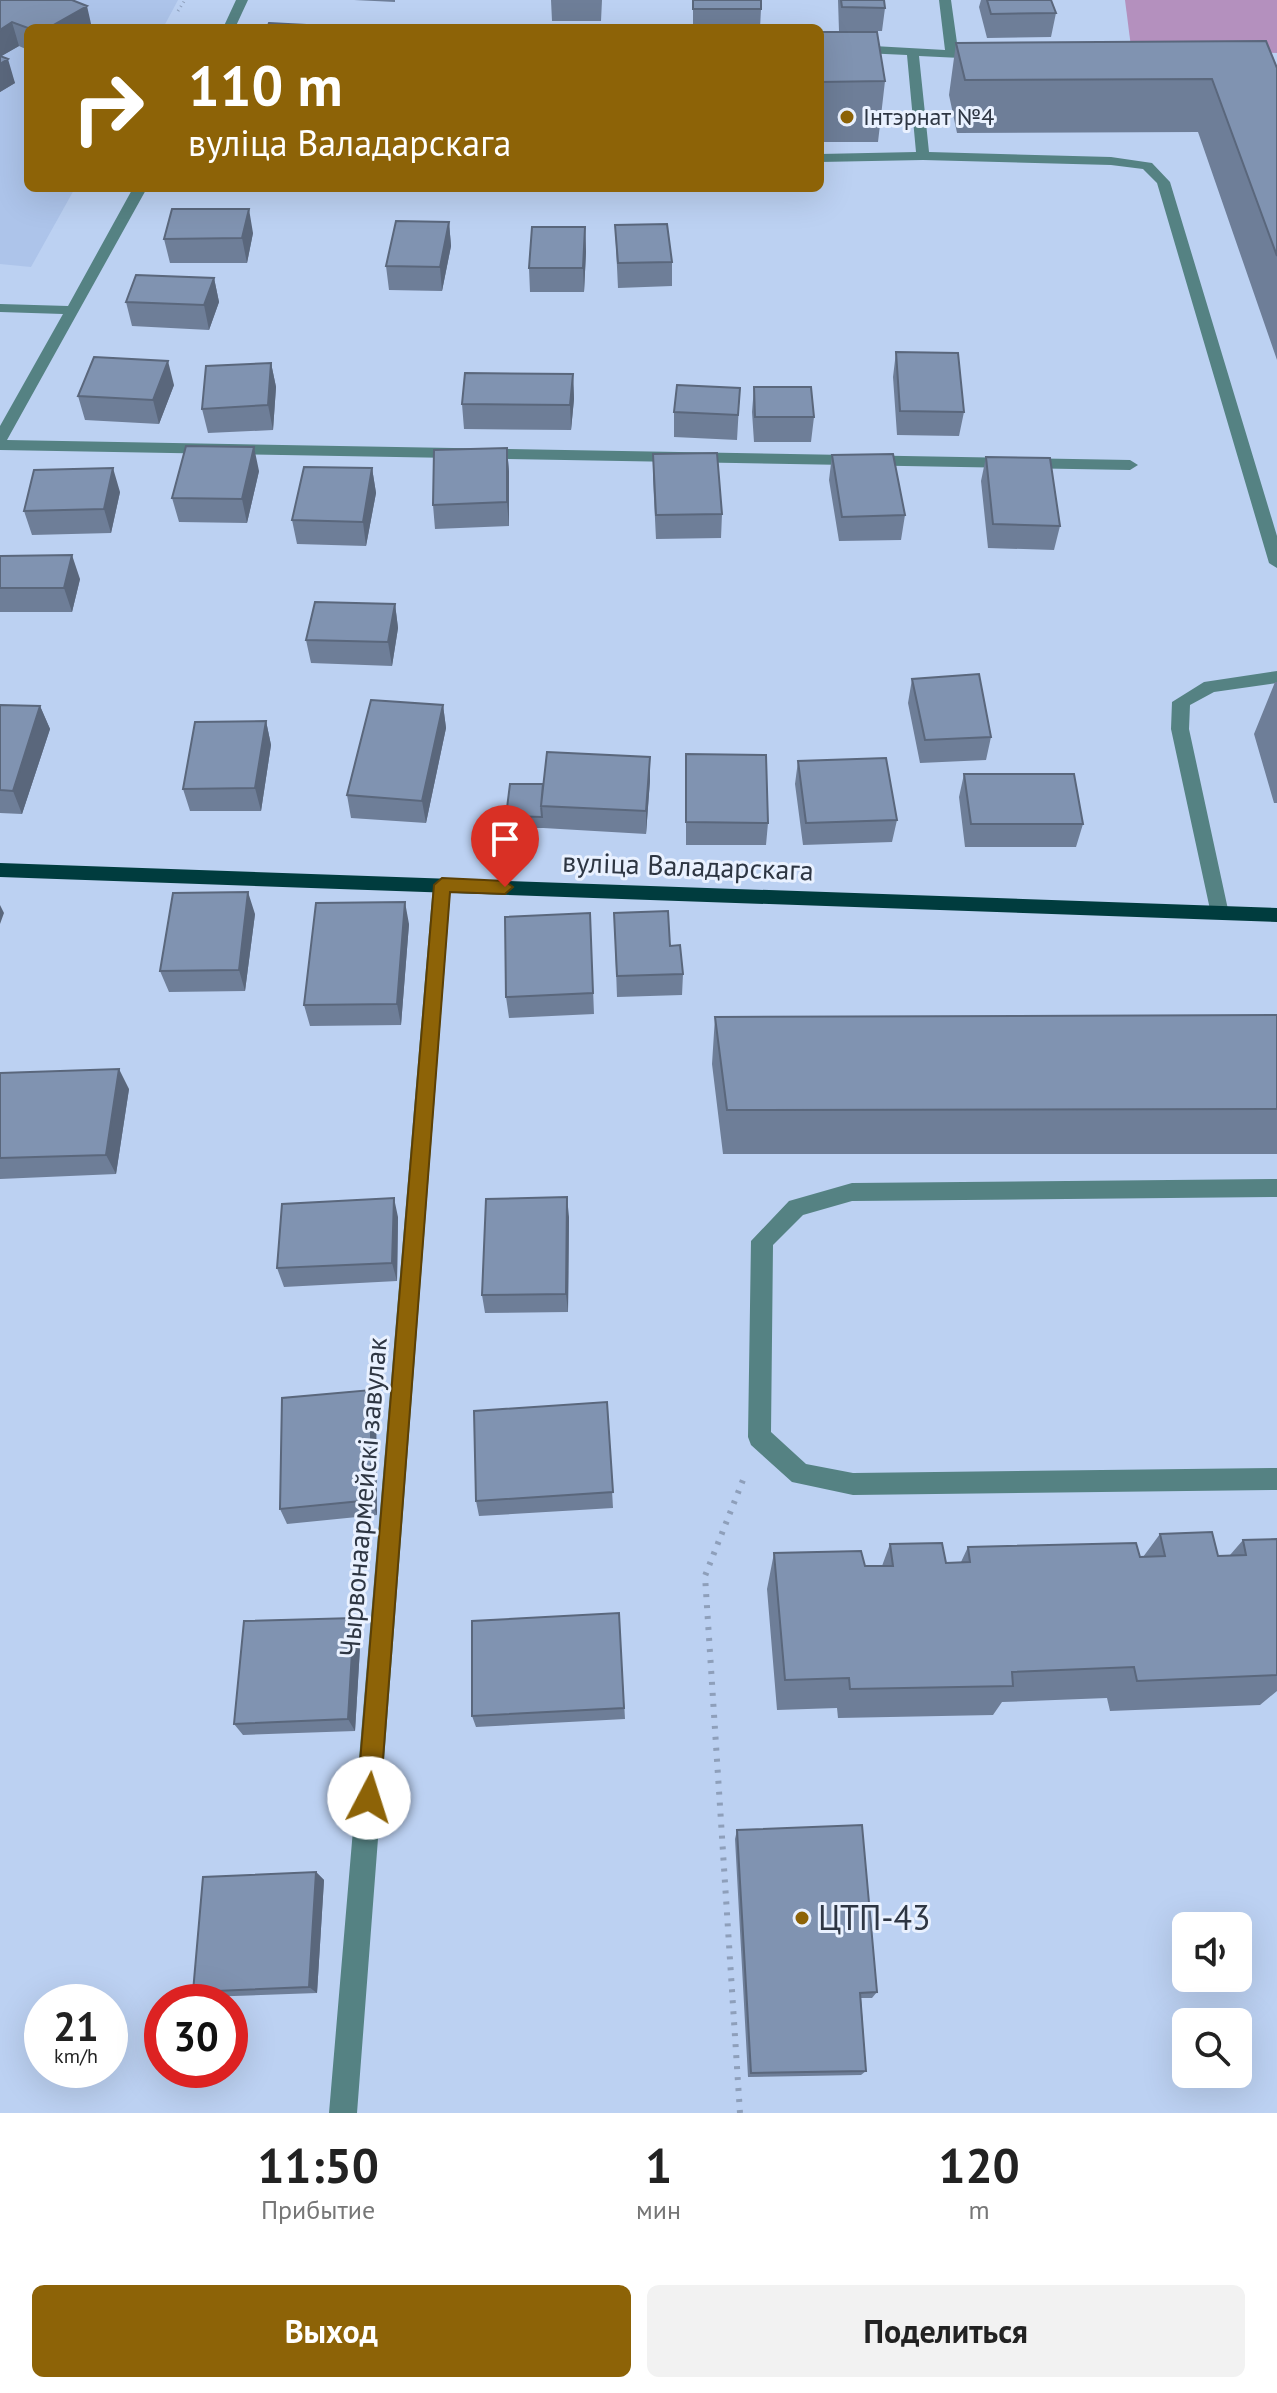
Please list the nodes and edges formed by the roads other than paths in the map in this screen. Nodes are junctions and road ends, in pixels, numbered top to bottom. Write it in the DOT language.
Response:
graph roads {
  1 [pos="242,0"];
  2 [pos="945,0"];
  3 [pos="231,24"];
  4 [pos="824,47"];
  5 [pos="913,52"];
  6 [pos="952,54"];
  7 [pos="995,56"];
  8 [pos="923,156"];
  9 [pos="824,158"];
  10 [pos="138,192"];
  11 [pos="0,308"];
  12 [pos="72,310"];
  13 [pos="0,443"];
  14 [pos="1130,465"];
  15 [pos="1277,563"];
  16 [pos="1277,677"];
  17 [pos="0,870"];
  18 [pos="442,885"];
  19 [pos="1220,914"];
  20 [pos="1277,915"];
  21 [pos="1277,1188"];
  22 [pos="1277,1479"];
  23 [pos="343,2113"];
  1 -- 3 [label="street"];
  2 -- 6 [label="street"];
  4 -- 5 [label="street"];
  5 -- 6 [label="street"];
  5 -- 8 [label="street"];
  6 -- 7 [label="street"];
  8 -- 9 [label="street"];
  8 -- 15 [label="street"];
  10 -- 12 [label="street"];
  11 -- 12 [label="street"];
  12 -- 13 [label="street"];
  13 -- 14 [label="street"];
  16 -- 19 [label="street"];
  17 -- 18 [label="main road, вуліца Валадарскага"];
  18 -- 19 [label="main road, вуліца Валадарскага"];
  18 -- 23 [label="street, Чырвонаармейскі завулак"];
  19 -- 20 [label="main road, вуліца Валадарскага"];
  21 -- 22 [label="street"];
}
